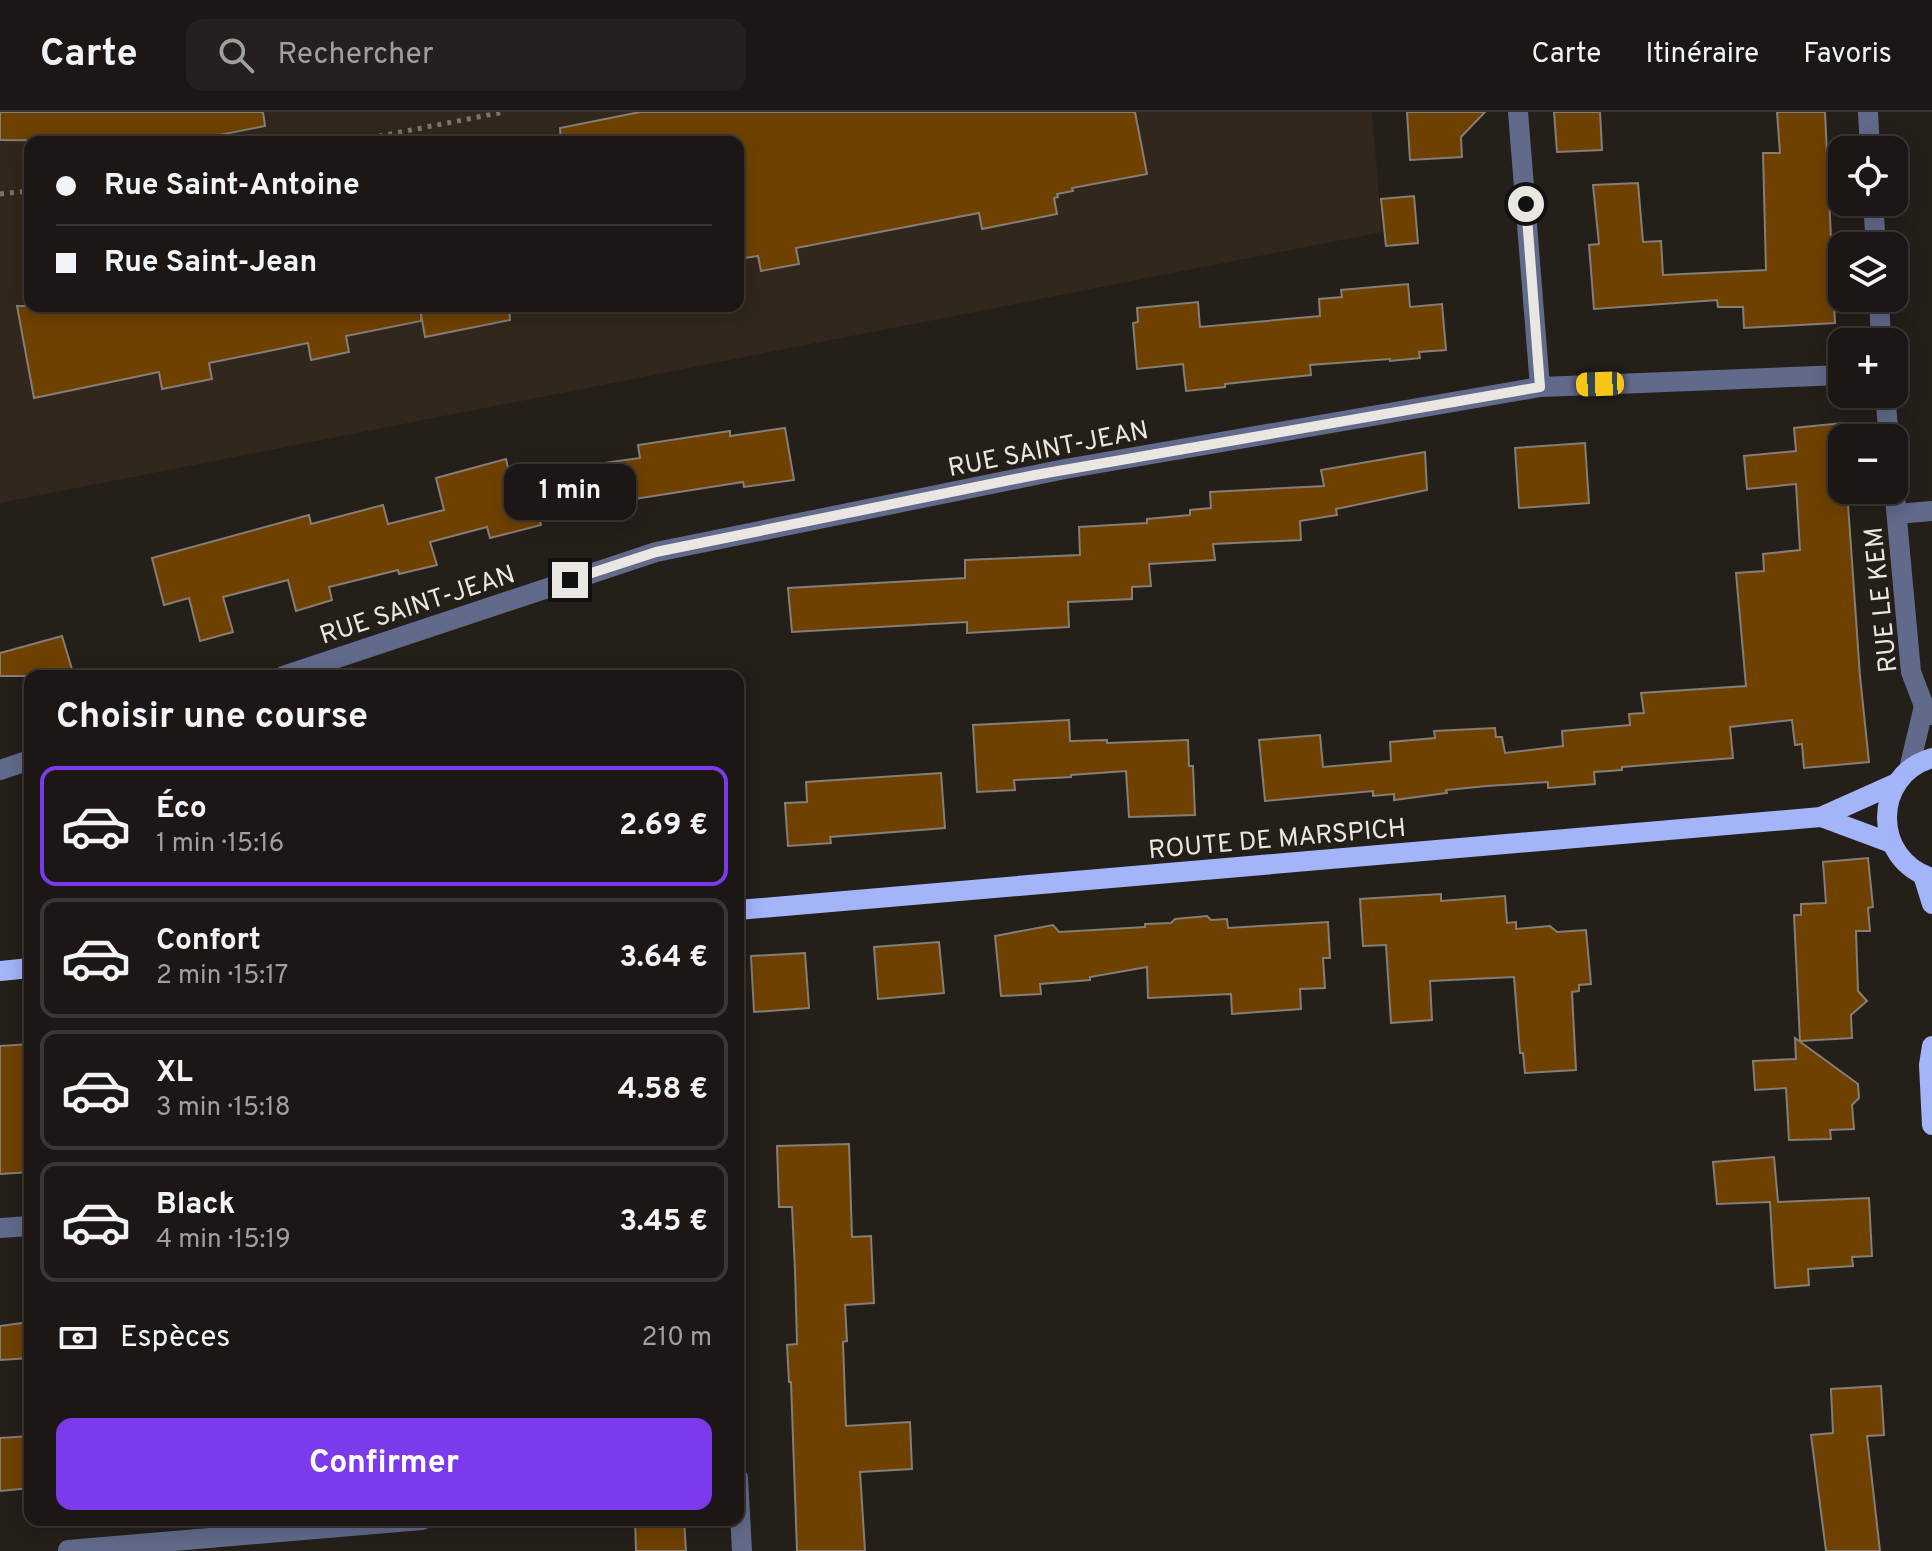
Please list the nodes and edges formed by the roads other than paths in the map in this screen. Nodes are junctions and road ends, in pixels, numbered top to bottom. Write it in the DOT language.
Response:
graph roads {
  1 [pos="1518,112"];
  2 [pos="1868,112"];
  3 [pos="1869,136"];
  4 [pos="1828,376"];
  5 [pos="1540,387"];
  6 [pos="1896,504"];
  7 [pos="1932,511"];
  8 [pos="1897,514"];
  9 [pos="301,670"];
  10 [pos="1928,710"];
  11 [pos="1932,758"];
  12 [pos="24,762"];
  13 [pos="0,770"];
  14 [pos="1903,776"];
  15 [pos="1821,817"];
  16 [pos="1891,843"];
  17 [pos="1927,876"];
  18 [pos="1932,904"];
  19 [pos="744,909"];
  20 [pos="24,969"];
  21 [pos="0,971"];
  22 [pos="1932,1046"];
  23 [pos="1932,1125"];
  24 [pos="24,1226"];
  25 [pos="0,1228"];
  26 [pos="319,1526"];
  27 [pos="741,1526"];
  28 [pos="68,1550"];
  29 [pos="742,1551"];
  1 -- 5 [label="street"];
  2 -- 3 [label="street"];
  4 -- 5 [label="street, RUE SAINT-JEAN"];
  5 -- 9 [label="street, RUE SAINT-JEAN"];
  6 -- 8 [label="street, RUE LE KEM"];
  7 -- 8 [label="street"];
  8 -- 10 [label="street, RUE LE KEM"];
  10 -- 14 [label="street, RUE LE KEM"];
  11 -- 14 [label="main road, ROUTE DE MARSPICH"];
  12 -- 13 [label="street"];
  14 -- 15 [label="main road, ROUTE DE MARSPICH"];
  14 -- 16 [label="main road"];
  15 -- 16 [label="main road, ROUTE DE MARSPICH"];
  15 -- 19 [label="main road, ROUTE DE MARSPICH"];
  16 -- 17 [label="main road"];
  17 -- 18 [label="main road"];
  20 -- 21 [label="main road"];
  22 -- 23 [label="main road"];
  24 -- 25 [label="street"];
  26 -- 28 [label="street"];
  27 -- 29 [label="street"];
}
